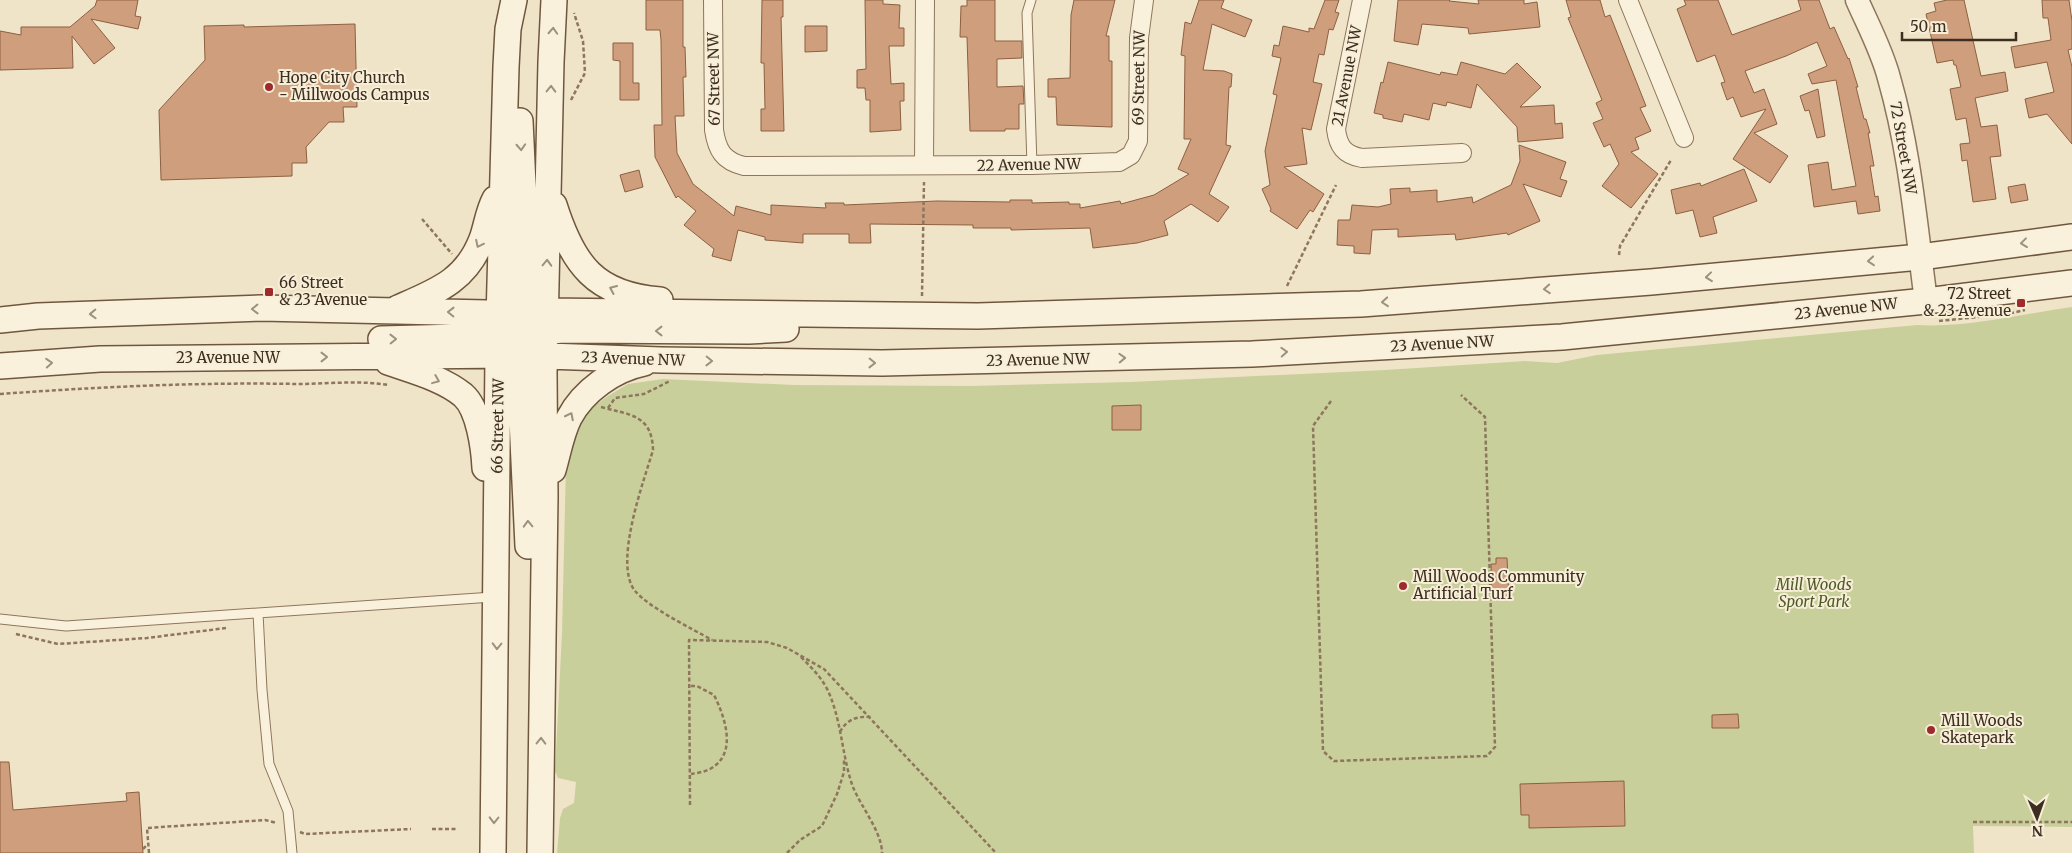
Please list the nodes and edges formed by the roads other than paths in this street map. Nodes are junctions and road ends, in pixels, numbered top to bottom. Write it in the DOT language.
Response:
graph roads {
  1 [pos="514,0"];
  2 [pos="713,0"];
  3 [pos="925,0"];
  4 [pos="1031,0"];
  5 [pos="1144,0"];
  6 [pos="1362,0"];
  7 [pos="1628,0"];
  8 [pos="1857,0"];
  9 [pos="563,4"];
  10 [pos="506,66"];
  11 [pos="1684,138"];
  12 [pos="1462,153"];
  13 [pos="1131,155"];
  14 [pos="722,156"];
  15 [pos="1032,165"];
  16 [pos="924,172"];
  17 [pos="504,183"];
  18 [pos="550,190"];
  19 [pos="2072,237"];
  20 [pos="1920,257"];
  21 [pos="2072,283"];
  22 [pos="1926,301"];
  23 [pos="391,311"];
  24 [pos="729,313"];
  25 [pos="846,314"];
  26 [pos="0,320"];
  27 [pos="519,331"];
  28 [pos="374,356"];
  29 [pos="545,356"];
  30 [pos="100,359"];
  31 [pos="661,360"];
  32 [pos="0,366"];
  33 [pos="545,496"];
  34 [pos="497,530"];
  35 [pos="544,587"];
  36 [pos="497,597"];
  37 [pos="258,613"];
  38 [pos="0,620"];
  39 [pos="292,853"];
  40 [pos="493,853"];
  41 [pos="540,853"];
  1 -- 10 [label="main road, 66 Street NW"];
  2 -- 14 [label="street, 67 Street NW"];
  3 -- 16 [label="street"];
  4 -- 15 [label="lane"];
  5 -- 13 [label="street, 69 Street NW"];
  6 -- 12 [label="street, 21 Avenue NW"];
  7 -- 11 [label="street"];
  8 -- 20 [label="street, 72 Street NW"];
  18 -- 9 [label="main road, 66 Street NW, one-way"];
  10 -- 17 [label="main road, 66 Street NW"];
  10 -- 27 [label="main road, one-way"];
  13 -- 15 [label="street, 22 Avenue NW"];
  14 -- 16 [label="street, 22 Avenue NW"];
  15 -- 16 [label="street, 22 Avenue NW"];
  17 -- 23 [label="main road, one-way"];
  17 -- 27 [label="main road, 66 Street NW"];
  24 -- 18 [label="main road, one-way"];
  27 -- 18 [label="main road, 66 Street NW, one-way"];
  19 -- 20 [label="main road, 23 Avenue NW, one-way"];
  20 -- 22 [label="street, 72 Street NW"];
  20 -- 25 [label="main road, 23 Avenue NW, one-way"];
  21 -- 22 [label="main road, 23 Avenue NW"];
  31 -- 22 [label="main road, 23 Avenue NW, one-way"];
  23 -- 26 [label="main road, 23 Avenue NW, one-way"];
  27 -- 23 [label="main road, 23 Avenue NW, one-way"];
  24 -- 25 [label="main road, 23 Avenue NW"];
  24 -- 27 [label="main road, 23 Avenue NW"];
  25 -- 27 [label="main road, one-way"];
  27 -- 28 [label="main road, 23 Avenue NW"];
  27 -- 29 [label="main road, 66 Street NW"];
  30 -- 27 [label="main road, one-way"];
  27 -- 34 [label="main road, 66 Street NW"];
  35 -- 27 [label="main road, one-way"];
  30 -- 28 [label="main road, 23 Avenue NW, one-way"];
  28 -- 34 [label="main road, one-way"];
  29 -- 31 [label="main road, 23 Avenue NW"];
  29 -- 33 [label="main road, 66 Street NW"];
  32 -- 30 [label="main road, 23 Avenue NW, one-way"];
  33 -- 31 [label="main road, one-way"];
  33 -- 35 [label="main road, 66 Street NW"];
  34 -- 36 [label="main road, 66 Street NW"];
  41 -- 35 [label="main road, 66 Street NW, one-way"];
  36 -- 37 [label="lane"];
  36 -- 40 [label="main road, 66 Street NW, one-way"];
  37 -- 38 [label="lane"];
  37 -- 39 [label="lane"];
}
